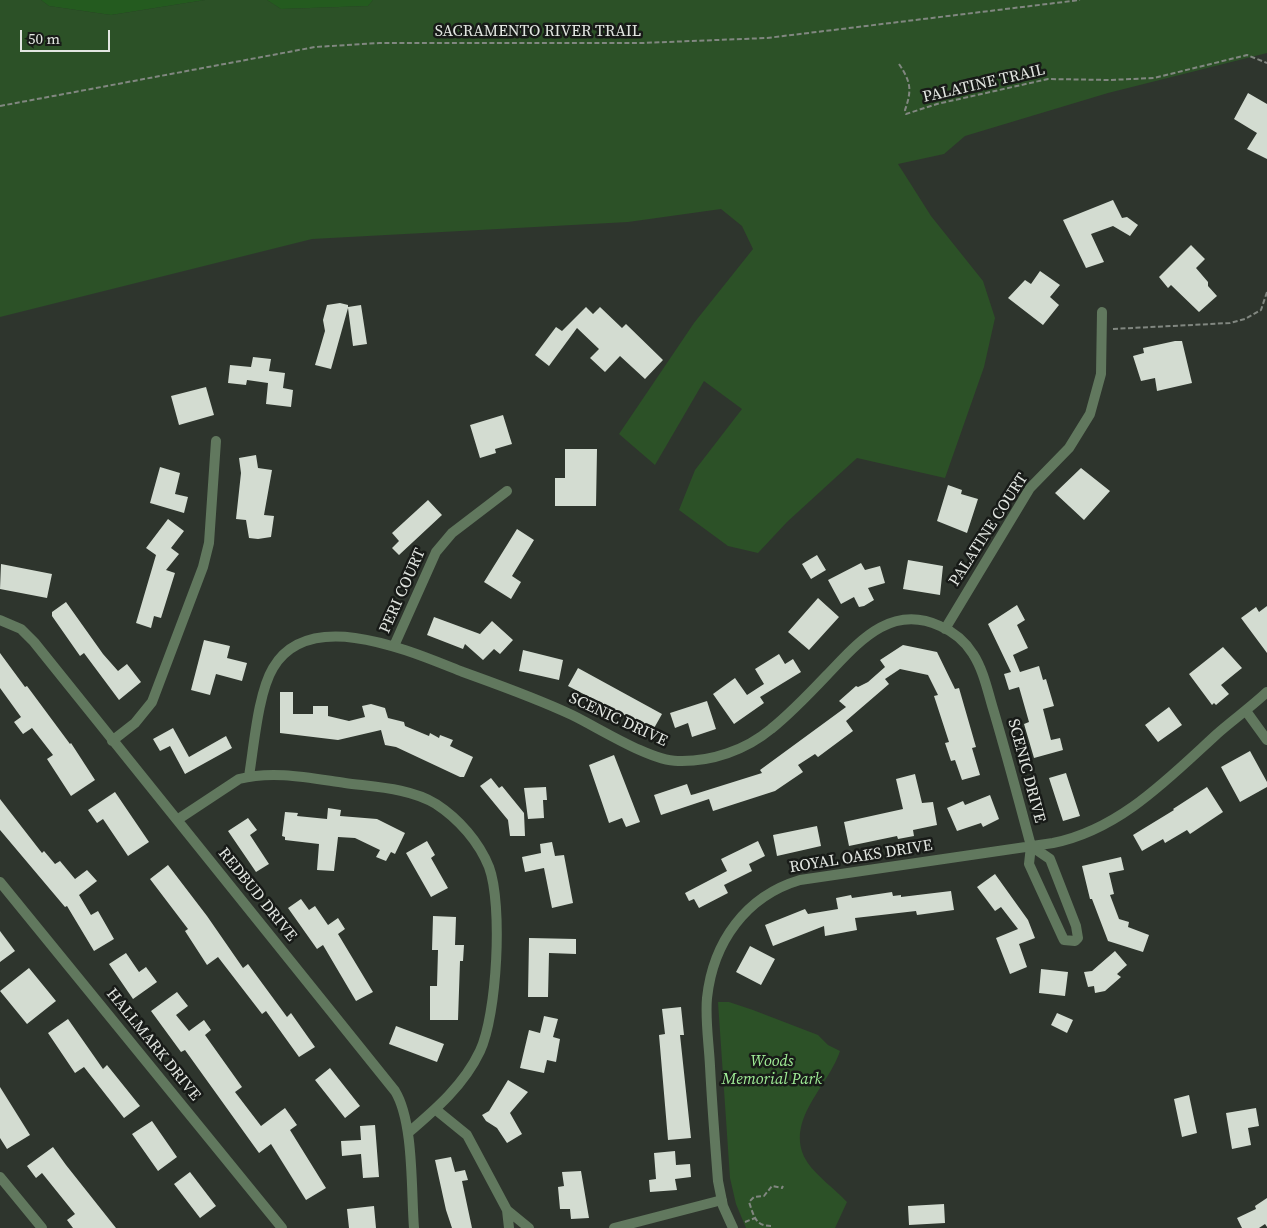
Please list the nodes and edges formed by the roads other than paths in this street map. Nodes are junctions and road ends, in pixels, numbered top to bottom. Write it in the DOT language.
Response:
graph roads {
  1 [pos="1102,312"];
  2 [pos="216,442"];
  3 [pos="507,491"];
  4 [pos="0,620"];
  5 [pos="945,629"];
  6 [pos="394,646"];
  7 [pos="1267,692"];
  8 [pos="1246,711"];
  9 [pos="112,740"];
  10 [pos="1267,740"];
  11 [pos="249,776"];
  12 [pos="177,820"];
  13 [pos="1031,846"];
  14 [pos="0,882"];
  15 [pos="436,1109"];
  16 [pos="408,1133"];
  17 [pos="0,1177"];
  18 [pos="722,1200"];
  19 [pos="507,1210"];
  20 [pos="42,1228"];
  21 [pos="282,1228"];
  22 [pos="414,1228"];
  23 [pos="509,1228"];
  24 [pos="529,1228"];
  25 [pos="614,1228"];
  26 [pos="733,1228"];
  1 -- 5 [label="street, PALATINE COURT"];
  2 -- 9 [label="street"];
  3 -- 6 [label="street, PERI COURT"];
  4 -- 9 [label="street, REDBUD DRIVE"];
  5 -- 6 [label="street, SCENIC DRIVE"];
  5 -- 13 [label="street, SCENIC DRIVE"];
  6 -- 11 [label="street, SCENIC DRIVE"];
  7 -- 8 [label="street, ROYAL OAKS DRIVE"];
  8 -- 10 [label="street"];
  8 -- 13 [label="street, ROYAL OAKS DRIVE"];
  9 -- 12 [label="street, REDBUD DRIVE"];
  11 -- 12 [label="street"];
  11 -- 15 [label="street"];
  12 -- 16 [label="street, REDBUD DRIVE"];
  13 -- 13 [label="street, SCENIC DRIVE"];
  13 -- 18 [label="street, ROYAL OAKS DRIVE"];
  14 -- 21 [label="street, HALLMARK DRIVE"];
  15 -- 16 [label="street"];
  15 -- 19 [label="street"];
  16 -- 22 [label="street, REDBUD DRIVE"];
  17 -- 20 [label="street"];
  18 -- 25 [label="street"];
  18 -- 26 [label="street, ROYAL OAKS DRIVE"];
  19 -- 23 [label="street"];
  19 -- 24 [label="street"];
}
